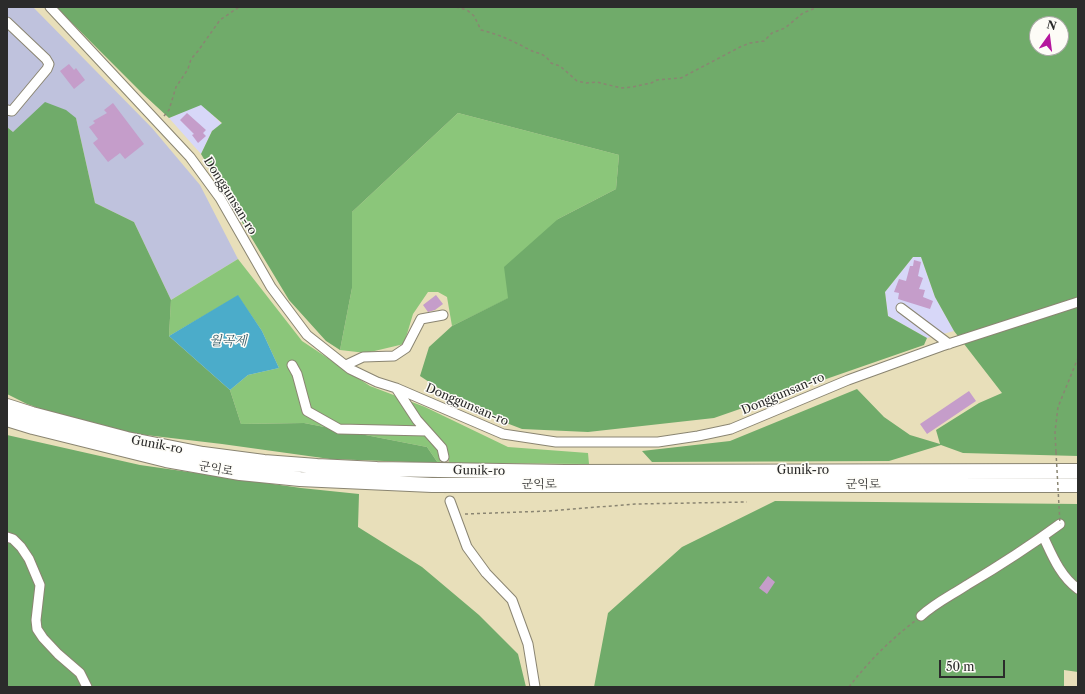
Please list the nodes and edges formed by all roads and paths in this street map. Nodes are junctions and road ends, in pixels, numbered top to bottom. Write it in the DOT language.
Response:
graph roads {
  1 [pos="50,7"];
  2 [pos="240,7"];
  3 [pos="456,7"];
  4 [pos="814,7"];
  5 [pos="7,22"];
  6 [pos="7,110"];
  7 [pos="157,121"];
  8 [pos="1078,302"];
  9 [pos="901,308"];
  10 [pos="443,315"];
  11 [pos="949,344"];
  12 [pos="1078,358"];
  13 [pos="292,365"];
  14 [pos="346,365"];
  15 [pos="396,388"];
  16 [pos="7,406"];
  17 [pos="7,419"];
  18 [pos="427,431"];
  19 [pos="444,457"];
  20 [pos="1078,470"];
  21 [pos="1078,485"];
  22 [pos="450,501"];
  23 [pos="747,502"];
  24 [pos="455,515"];
  25 [pos="1060,524"];
  26 [pos="1043,536"];
  27 [pos="7,537"];
  28 [pos="1078,589"];
  29 [pos="921,616"];
  30 [pos="87,687"];
  31 [pos="536,687"];
  32 [pos="849,687"];
  1 -- 7 [label="street, Donggunsan-ro"];
  2 -- 7 [label="path"];
  3 -- 4 [label="path"];
  5 -- 6 [label="street"];
  7 -- 14 [label="street, Donggunsan-ro"];
  8 -- 11 [label="street, Donggunsan-ro"];
  9 -- 11 [label="street"];
  10 -- 14 [label="street"];
  11 -- 15 [label="street, Donggunsan-ro"];
  12 -- 25 [label="path, bridge"];
  13 -- 18 [label="street"];
  14 -- 15 [label="street, Donggunsan-ro"];
  15 -- 18 [label="street"];
  16 -- 20 [label="highway, Gunik-ro"];
  17 -- 21 [label="highway, 군익로"];
  18 -- 19 [label="street"];
  22 -- 24 [label="street"];
  23 -- 24 [label="path"];
  24 -- 31 [label="street"];
  25 -- 26 [label="street"];
  26 -- 28 [label="street"];
  26 -- 29 [label="street"];
  27 -- 30 [label="street"];
  29 -- 32 [label="path"];
}
